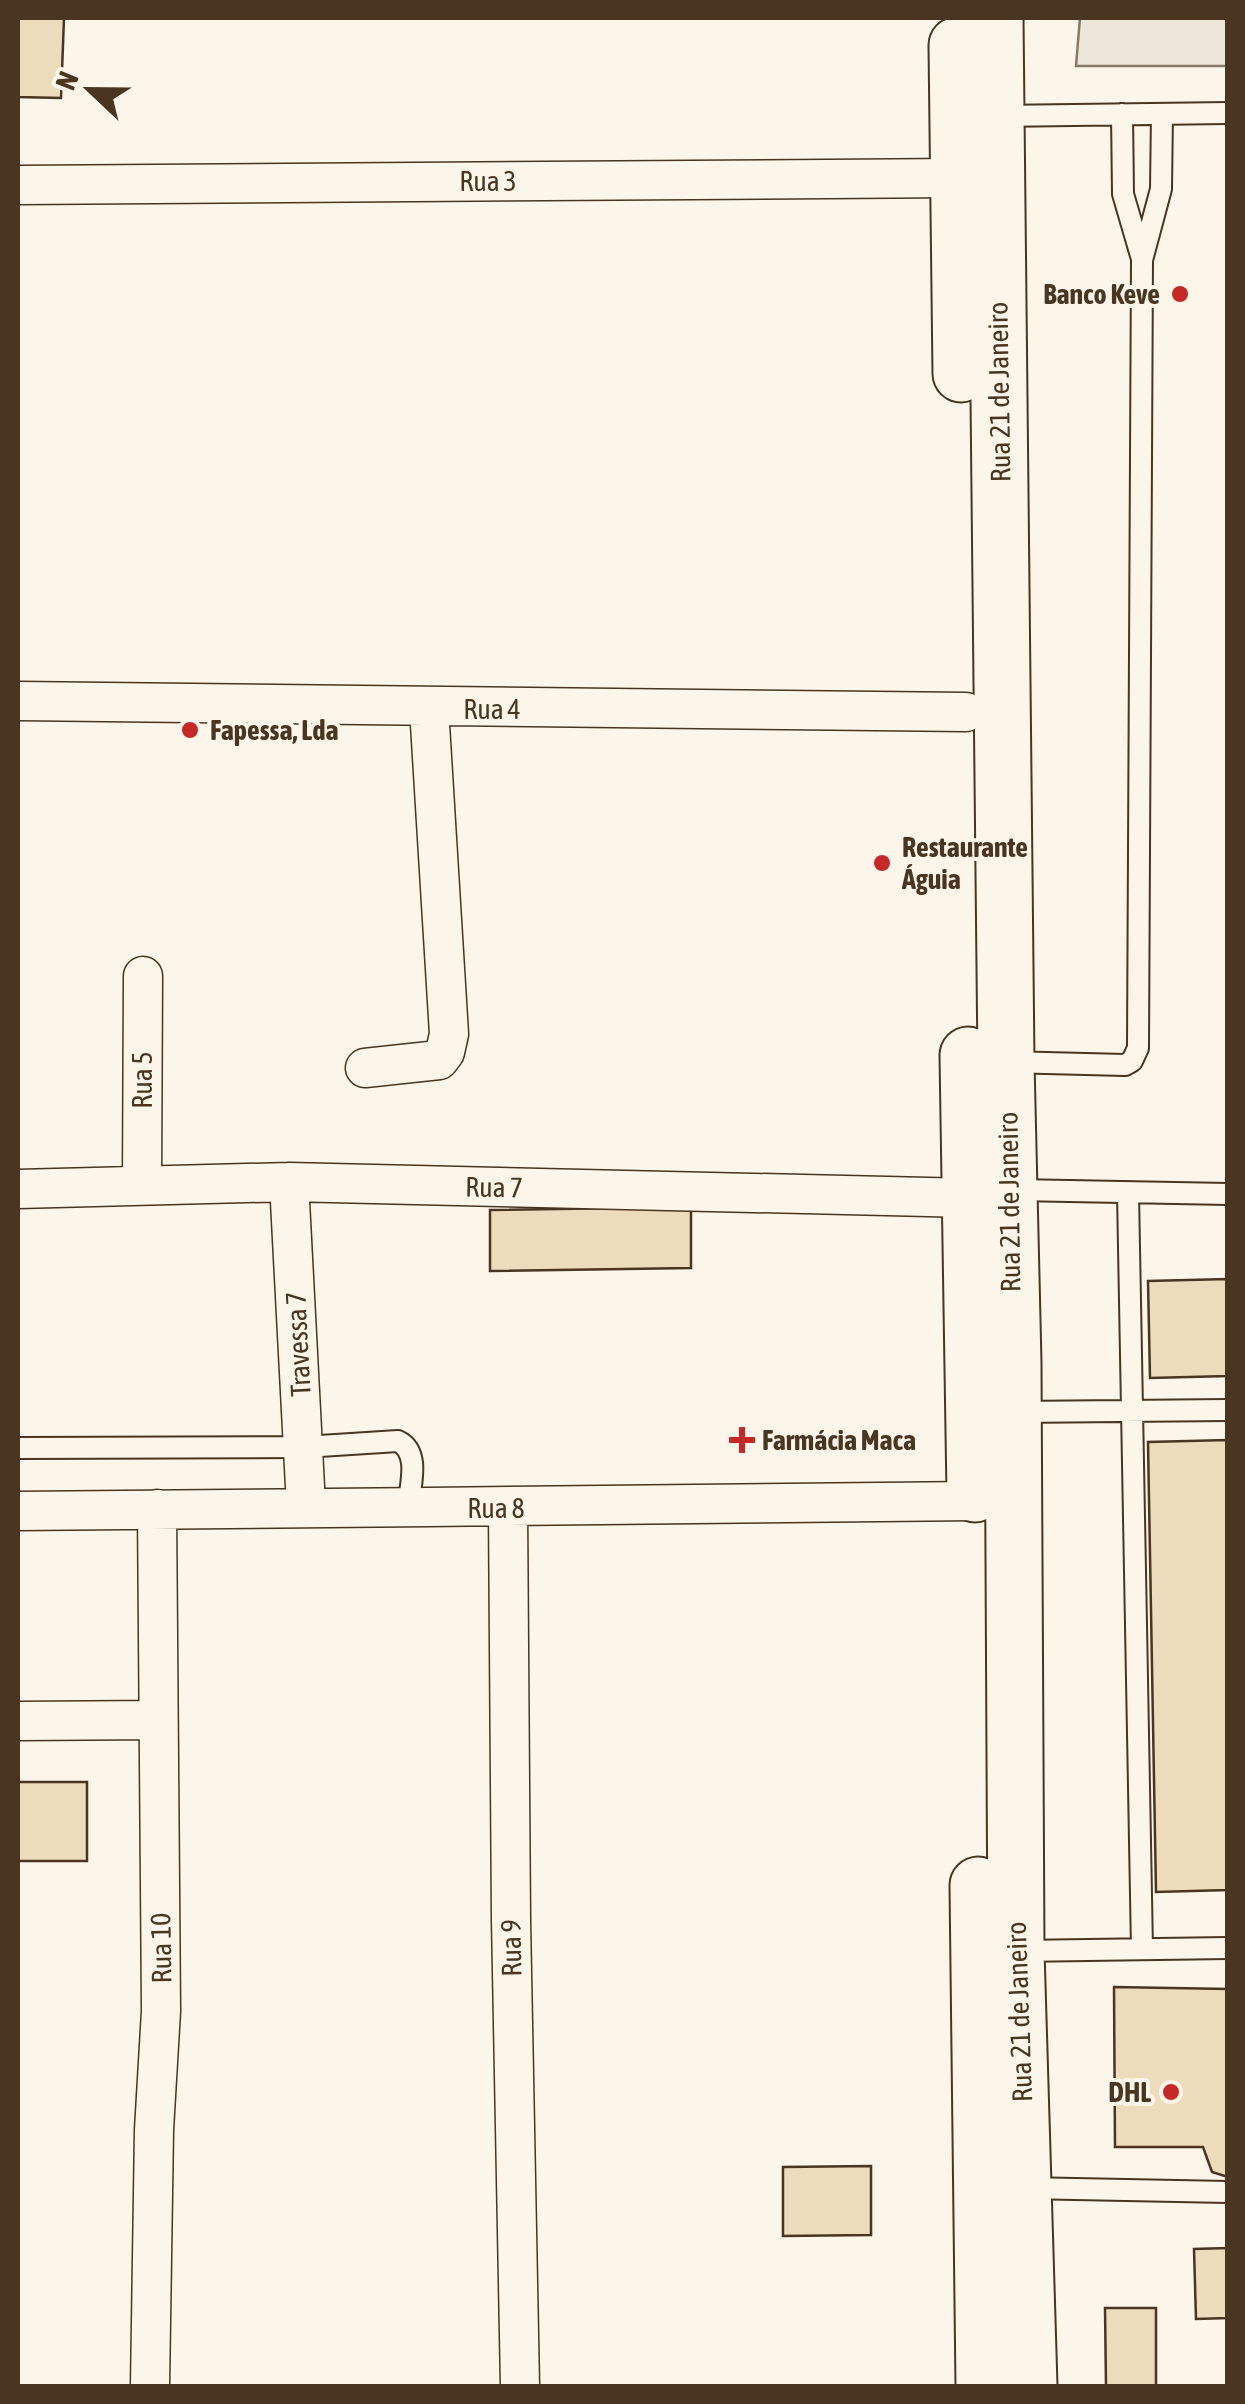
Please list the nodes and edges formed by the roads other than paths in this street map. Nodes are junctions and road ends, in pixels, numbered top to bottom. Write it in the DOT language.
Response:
graph roads {
  1 [pos="1021,18"];
  2 [pos="966,23"];
  3 [pos="978,110"];
  4 [pos="1228,113"];
  5 [pos="1122,114"];
  6 [pos="1162,114"];
  7 [pos="958,178"];
  8 [pos="18,185"];
  9 [pos="1142,260"];
  10 [pos="18,701"];
  11 [pos="429,708"];
  12 [pos="966,712"];
  13 [pos="143,976"];
  14 [pos="1006,1062"];
  15 [pos="365,1068"];
  16 [pos="289,1182"];
  17 [pos="142,1185"];
  18 [pos="18,1188"];
  19 [pos="1128,1192"];
  20 [pos="989,1194"];
  21 [pos="1228,1194"];
  22 [pos="1228,1410"];
  23 [pos="1132,1411"];
  24 [pos="1013,1412"];
  25 [pos="304,1447"];
  26 [pos="18,1448"];
  27 [pos="975,1500"];
  28 [pos="306,1506"];
  29 [pos="408,1508"];
  30 [pos="508,1508"];
  31 [pos="157,1510"];
  32 [pos="18,1511"];
  33 [pos="157,1720"];
  34 [pos="18,1721"];
  35 [pos="1228,1948"];
  36 [pos="1142,1949"];
  37 [pos="1016,1951"];
  38 [pos="1022,2188"];
  39 [pos="1228,2192"];
  40 [pos="150,2386"];
  41 [pos="520,2386"];
  42 [pos="984,2386"];
  43 [pos="1029,2386"];
  1 -- 3 [label="main road"];
  2 -- 3 [label="main road, Rua 21 de Janeiro"];
  3 -- 5 [label="lane"];
  3 -- 7 [label="main road, Rua 21 de Janeiro"];
  3 -- 14 [label="main road, Rua 21 de Janeiro"];
  4 -- 6 [label="lane"];
  5 -- 6 [label="lane"];
  5 -- 9 [label="lane"];
  6 -- 9 [label="lane"];
  7 -- 8 [label="street, Rua 3"];
  7 -- 12 [label="main road, Rua 21 de Janeiro"];
  9 -- 14 [label="lane"];
  10 -- 11 [label="street, Rua 4"];
  11 -- 12 [label="street, Rua 4"];
  11 -- 15 [label="street"];
  12 -- 20 [label="main road, Rua 21 de Janeiro"];
  13 -- 17 [label="street, Rua 5"];
  14 -- 20 [label="main road, Rua 21 de Janeiro"];
  16 -- 17 [label="street, Rua 7"];
  16 -- 20 [label="street, Rua 7"];
  16 -- 25 [label="street, Travessa 7"];
  17 -- 18 [label="street, Rua 7"];
  19 -- 20 [label="lane"];
  19 -- 21 [label="lane"];
  19 -- 23 [label="lane"];
  20 -- 24 [label="main road, Rua 21 de Janeiro"];
  20 -- 27 [label="main road, Rua 21 de Janeiro"];
  22 -- 23 [label="lane"];
  23 -- 24 [label="lane"];
  23 -- 36 [label="lane"];
  24 -- 37 [label="main road, Rua 21 de Janeiro"];
  25 -- 26 [label="lane"];
  25 -- 28 [label="street, Travessa 7"];
  25 -- 29 [label="lane"];
  27 -- 30 [label="street, Rua 8"];
  27 -- 42 [label="main road, Rua 21 de Janeiro"];
  28 -- 29 [label="street, Rua 8"];
  28 -- 31 [label="street, Rua 8"];
  29 -- 30 [label="street, Rua 8"];
  30 -- 41 [label="street, Rua 9"];
  31 -- 32 [label="street, Rua 8"];
  31 -- 33 [label="street, Rua 10"];
  33 -- 34 [label="street"];
  33 -- 40 [label="street, Rua 10"];
  35 -- 36 [label="lane"];
  36 -- 37 [label="lane"];
  37 -- 38 [label="main road, Rua 21 de Janeiro"];
  38 -- 39 [label="lane"];
  38 -- 43 [label="main road, Rua 21 de Janeiro"];
}
